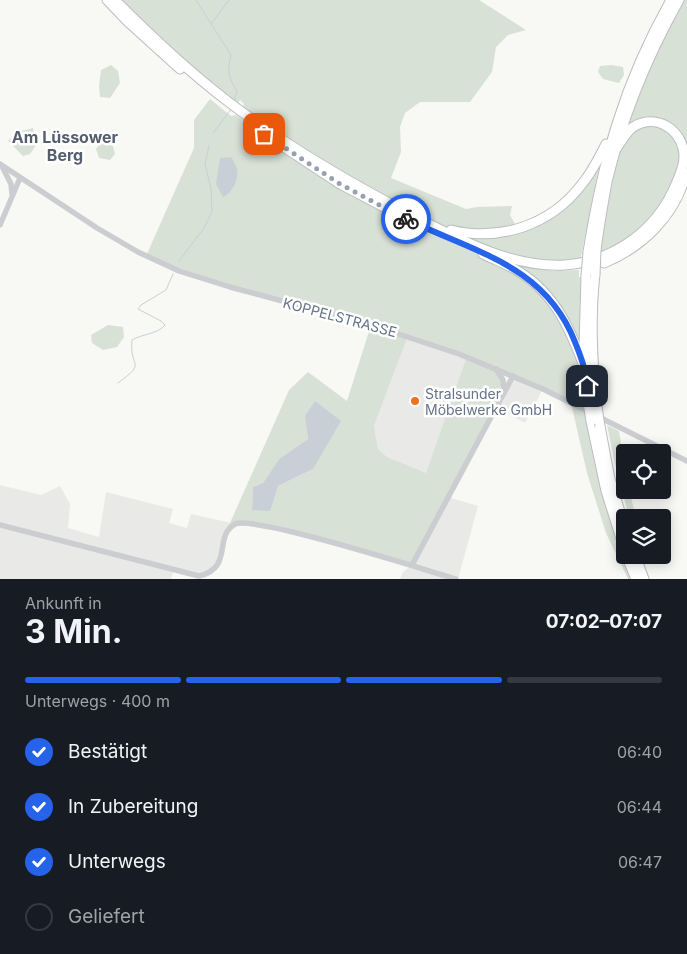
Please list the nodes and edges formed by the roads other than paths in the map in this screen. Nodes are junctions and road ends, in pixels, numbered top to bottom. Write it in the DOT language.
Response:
graph roads {
  1 [pos="107,0"];
  2 [pos="115,0"];
  3 [pos="671,0"];
  4 [pos="679,0"];
  5 [pos="224,102"];
  6 [pos="238,113"];
  7 [pos="616,126"];
  8 [pos="616,149"];
  9 [pos="1,165"];
  10 [pos="687,170"];
  11 [pos="20,178"];
  12 [pos="12,196"];
  13 [pos="0,225"];
  14 [pos="436,227"];
  15 [pos="474,250"];
  16 [pos="592,251"];
  17 [pos="590,275"];
  18 [pos="496,368"];
  19 [pos="586,370"];
  20 [pos="513,376"];
  21 [pos="504,393"];
  22 [pos="687,461"];
  23 [pos="619,509"];
  24 [pos="616,523"];
  25 [pos="0,525"];
  26 [pos="630,564"];
  27 [pos="638,564"];
  28 [pos="412,566"];
  29 [pos="456,579"];
  30 [pos="636,579"];
  31 [pos="644,579"];
  1 -- 5 [label="highway"];
  2 -- 5 [label="highway"];
  3 -- 7 [label="highway"];
  4 -- 8 [label="highway"];
  5 -- 6 [label="highway"];
  6 -- 14 [label="highway"];
  6 -- 15 [label="highway"];
  7 -- 14 [label="highway"];
  7 -- 16 [label="highway"];
  8 -- 14 [label="highway"];
  8 -- 16 [label="highway"];
  9 -- 11 [label="street, KOPPELSTRASSE"];
  9 -- 12 [label="street"];
  10 -- 15 [label="highway"];
  11 -- 12 [label="street"];
  11 -- 18 [label="street, KOPPELSTRASSE"];
  12 -- 13 [label="street"];
  15 -- 19 [label="highway"];
  16 -- 17 [label="highway, bridge"];
  17 -- 19 [label="highway"];
  17 -- 23 [label="highway, bridge"];
  18 -- 20 [label="street, KOPPELSTRASSE"];
  18 -- 21 [label="street"];
  19 -- 24 [label="highway, bridge"];
  20 -- 21 [label="street"];
  20 -- 22 [label="street, KOPPELSTRASSE"];
  21 -- 28 [label="street"];
  25 -- 28 [label="street"];
  26 -- 30 [label="highway"];
  27 -- 31 [label="highway"];
  28 -- 29 [label="street"];
}
